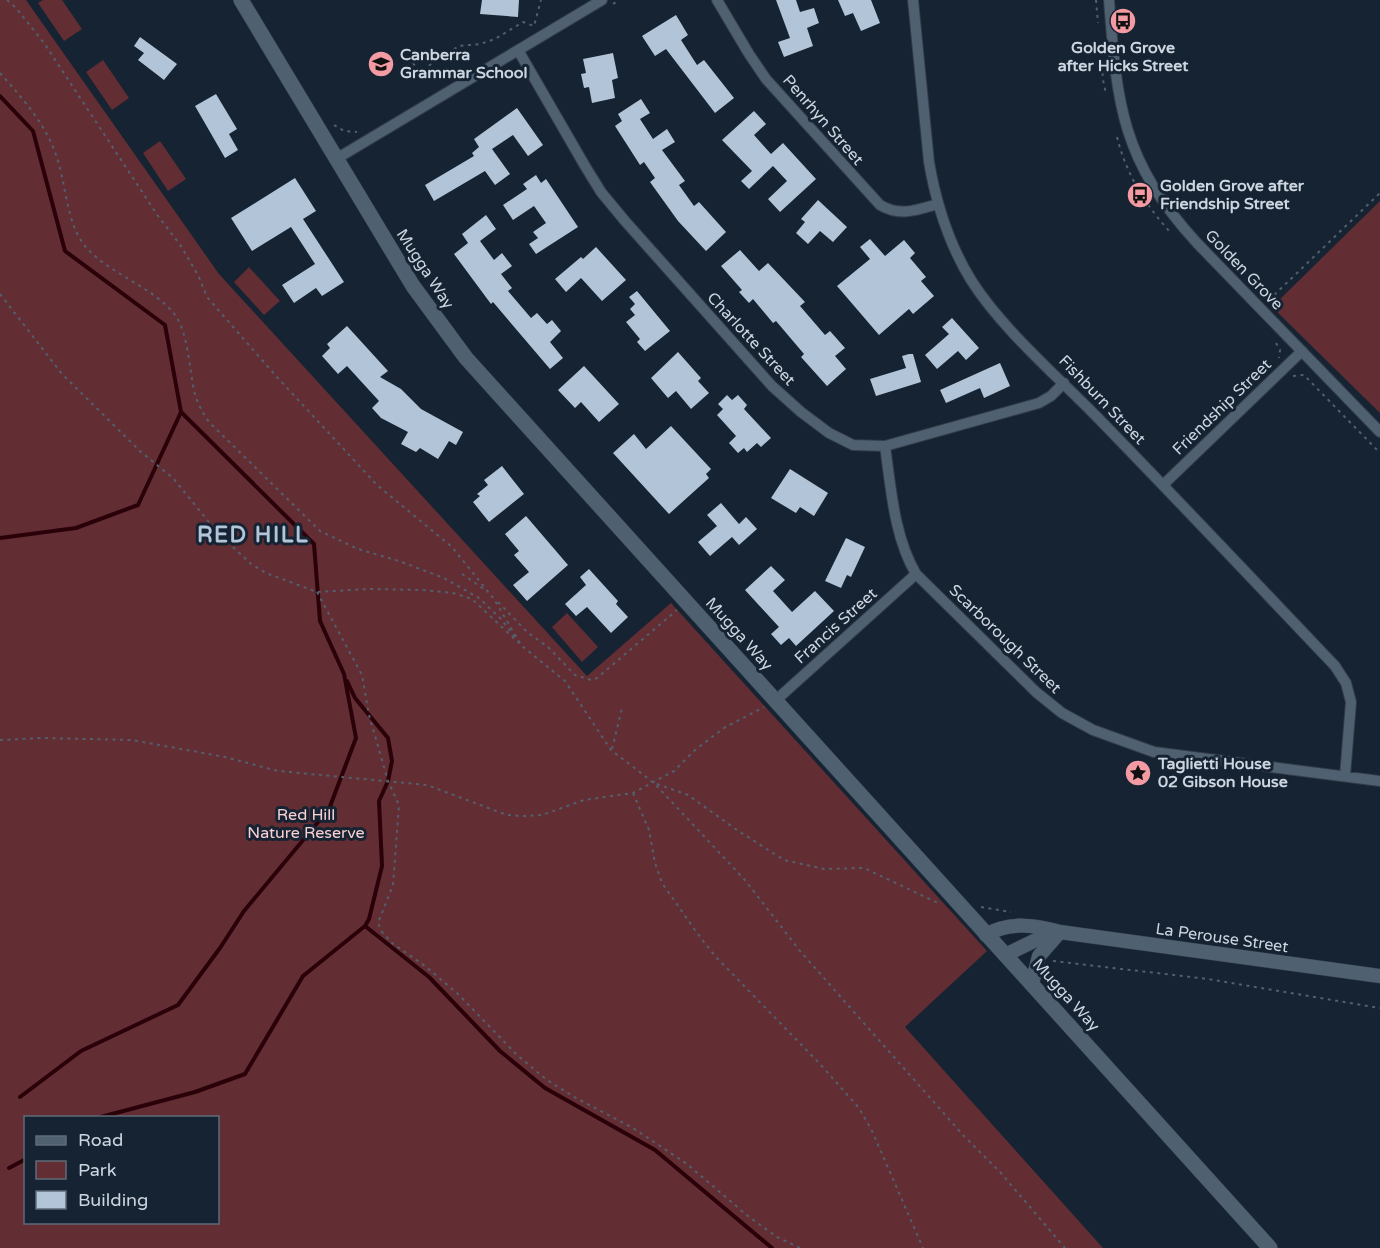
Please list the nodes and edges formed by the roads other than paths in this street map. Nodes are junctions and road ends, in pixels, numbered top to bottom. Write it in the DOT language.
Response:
graph roads {
  1 [pos="241,0"];
  2 [pos="602,0"];
  3 [pos="717,0"];
  4 [pos="913,0"];
  5 [pos="1108,0"];
  6 [pos="518,50"];
  7 [pos="336,159"];
  8 [pos="938,204"];
  9 [pos="1302,351"];
  10 [pos="1064,382"];
  11 [pos="1380,432"];
  12 [pos="885,446"];
  13 [pos="1163,485"];
  14 [pos="916,574"];
  15 [pos="776,700"];
  16 [pos="1345,776"];
  17 [pos="1380,781"];
  18 [pos="1060,932"];
  19 [pos="986,935"];
  20 [pos="1005,955"];
  21 [pos="1380,976"];
  22 [pos="1032,984"];
  23 [pos="1270,1248"];
  1 -- 7 [label="main road, Mugga Way"];
  2 -- 6 [label="street"];
  3 -- 8 [label="street, Penrhyn Street"];
  4 -- 8 [label="street, Fishburn Street"];
  5 -- 9 [label="street, Golden Grove"];
  6 -- 7 [label="street"];
  6 -- 12 [label="street, Charlotte Street"];
  7 -- 15 [label="main road, Mugga Way"];
  8 -- 10 [label="street, Fishburn Street"];
  9 -- 11 [label="street, Golden Grove"];
  9 -- 13 [label="street, Friendship Street"];
  10 -- 12 [label="street, Charlotte Street"];
  10 -- 13 [label="street, Fishburn Street"];
  12 -- 14 [label="street, Scarborough Street"];
  13 -- 16 [label="street, Fishburn Street"];
  14 -- 15 [label="street, Francis Street"];
  14 -- 16 [label="street, Scarborough Street"];
  15 -- 19 [label="main road, Mugga Way"];
  16 -- 17 [label="street, Scarborough Street"];
  18 -- 19 [label="street, La Perouse Street"];
  18 -- 20 [label="street, La Perouse Street"];
  18 -- 21 [label="street, La Perouse Street"];
  18 -- 22 [label="street"];
  19 -- 20 [label="main road, Mugga Way"];
  20 -- 22 [label="main road, Mugga Way"];
  22 -- 23 [label="main road, Mugga Way"];
}
